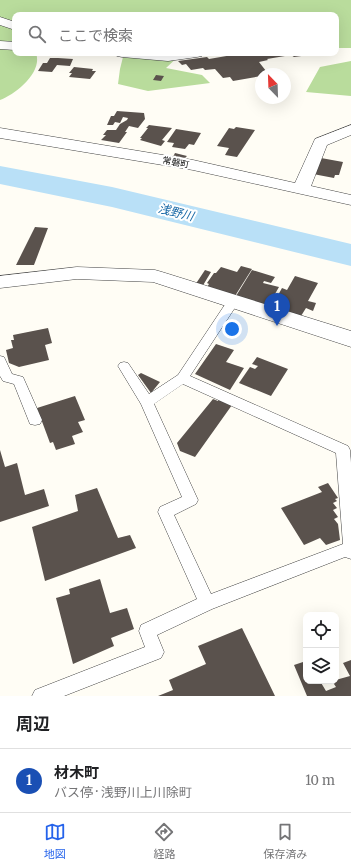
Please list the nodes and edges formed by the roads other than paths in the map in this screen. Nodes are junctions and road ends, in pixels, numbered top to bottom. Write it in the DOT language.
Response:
graph roads {
  1 [pos="0,21"];
  2 [pos="12,25"];
  3 [pos="0,45"];
  4 [pos="12,46"];
  5 [pos="156,56"];
  6 [pos="175,56"];
  7 [pos="351,130"];
  8 [pos="0,133"];
  9 [pos="301,189"];
  10 [pos="351,200"];
  11 [pos="0,282"];
  12 [pos="234,300"];
  13 [pos="351,339"];
  14 [pos="0,360"];
  15 [pos="124,366"];
  16 [pos="182,378"];
  17 [pos="4,379"];
  18 [pos="148,402"];
  19 [pos="34,420"];
  20 [pos="350,550"];
  21 [pos="207,603"];
  22 [pos="41,696"];
  1 -- 2 [label="street"];
  3 -- 4 [label="street"];
  5 -- 6 [label="street"];
  7 -- 9 [label="street"];
  8 -- 9 [label="street, 常磐町"];
  9 -- 10 [label="street, 常磐町"];
  11 -- 12 [label="street"];
  12 -- 13 [label="street"];
  12 -- 16 [label="lane"];
  14 -- 17 [label="lane"];
  15 -- 18 [label="lane"];
  16 -- 18 [label="lane"];
  16 -- 20 [label="lane"];
  17 -- 19 [label="lane"];
  18 -- 21 [label="lane"];
  20 -- 21 [label="lane"];
  21 -- 22 [label="lane"];
}
